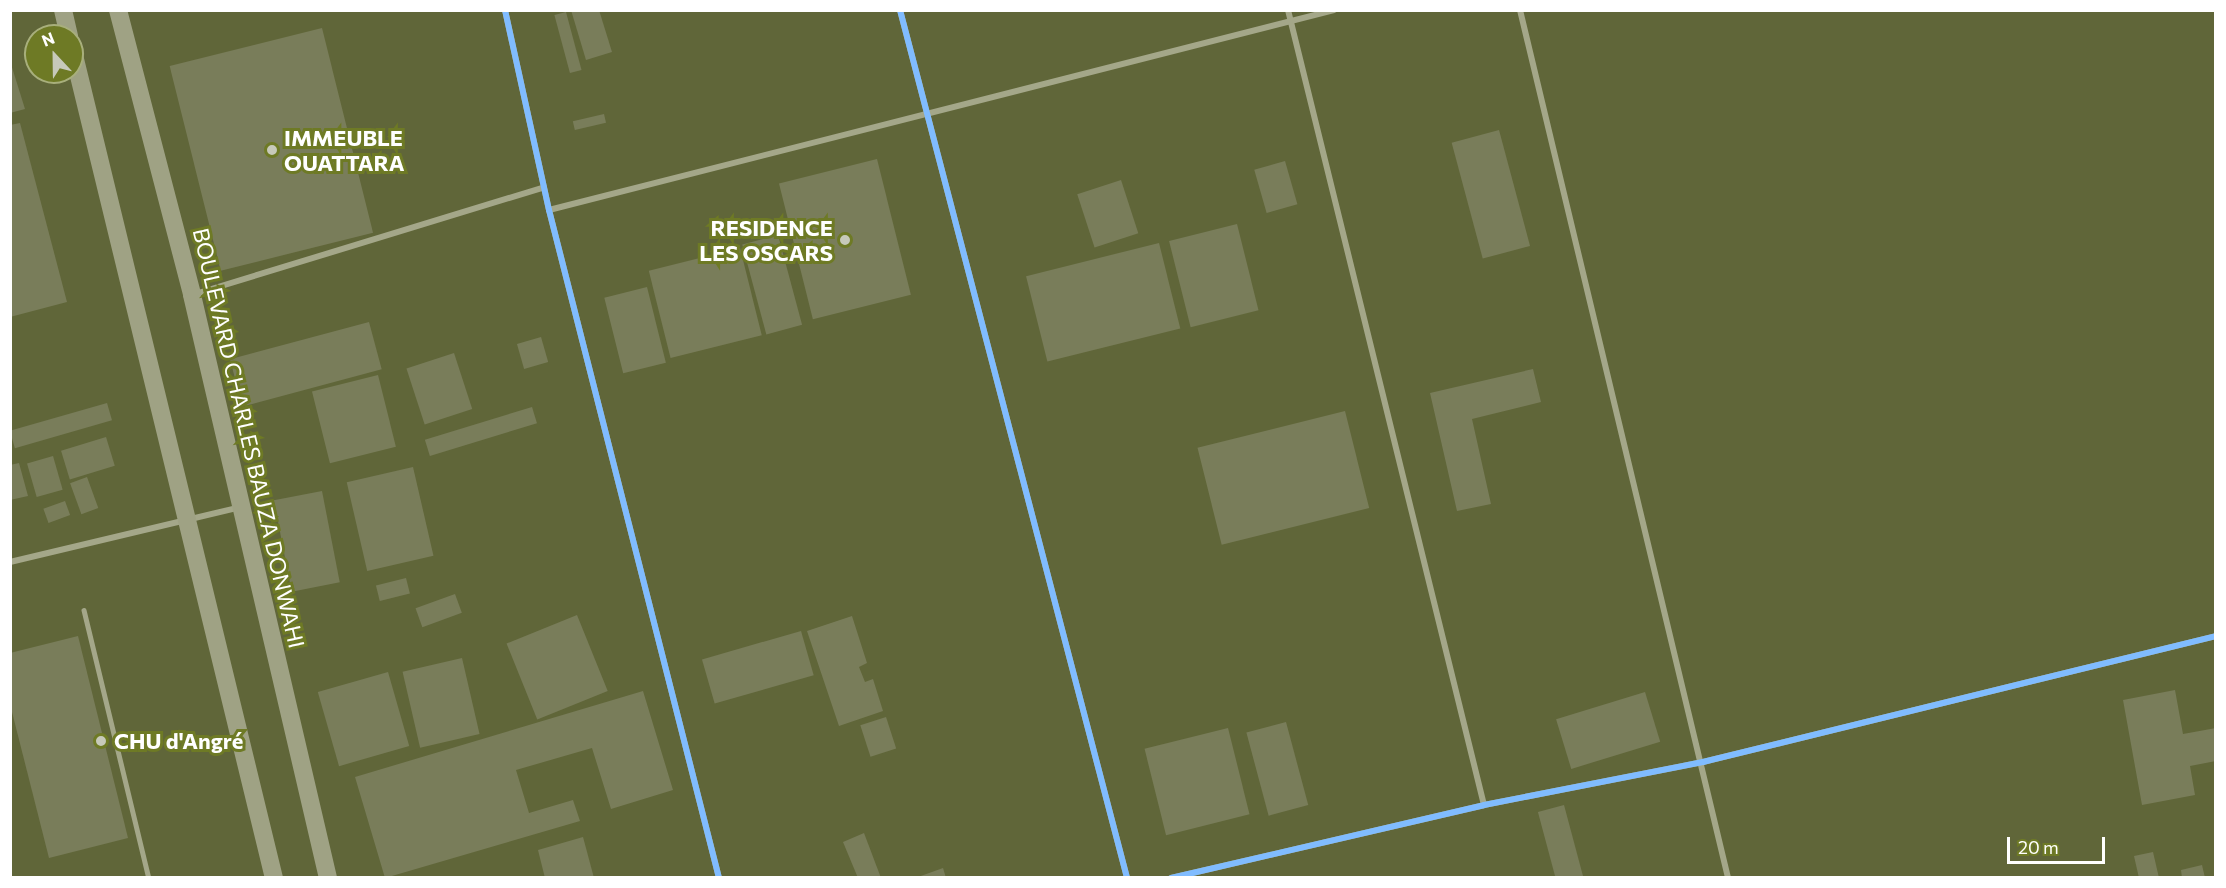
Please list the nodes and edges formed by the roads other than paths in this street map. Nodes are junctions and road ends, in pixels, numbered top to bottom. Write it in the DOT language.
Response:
graph roads {
  1 [pos="118,10"];
  2 [pos="505,10"];
  3 [pos="900,10"];
  4 [pos="1288,10"];
  5 [pos="1334,10"];
  6 [pos="1520,10"];
  7 [pos="1291,19"];
  8 [pos="81,84"];
  9 [pos="929,111"];
  10 [pos="544,187"];
  11 [pos="549,210"];
  12 [pos="192,295"];
  13 [pos="240,507"];
  14 [pos="185,520"];
  15 [pos="10,562"];
  16 [pos="84,610"];
  17 [pos="2216,636"];
  18 [pos="1703,762"];
  19 [pos="1484,805"];
  20 [pos="149,878"];
  21 [pos="274,878"];
  22 [pos="328,878"];
  23 [pos="720,878"];
  24 [pos="1127,878"];
  25 [pos="1171,878"];
  26 [pos="1728,878"];
  1 -- 12 [label="main road, BOULEVARD CHARLES BAUZA DONWAHI"];
  2 -- 10 [label="street"];
  3 -- 9 [label="street"];
  4 -- 7 [label="street"];
  5 -- 7 [label="street"];
  6 -- 18 [label="street"];
  7 -- 9 [label="street"];
  7 -- 19 [label="street"];
  8 -- 14 [label="main road"];
  9 -- 11 [label="street"];
  9 -- 24 [label="street"];
  10 -- 11 [label="street"];
  10 -- 12 [label="street"];
  11 -- 23 [label="street"];
  12 -- 13 [label="main road, BOULEVARD CHARLES BAUZA DONWAHI"];
  13 -- 14 [label="street"];
  13 -- 22 [label="main road, BOULEVARD CHARLES BAUZA DONWAHI"];
  14 -- 15 [label="street"];
  14 -- 21 [label="main road"];
  16 -- 20 [label="lane"];
  17 -- 18 [label="street"];
  18 -- 19 [label="street"];
  18 -- 26 [label="street"];
  19 -- 25 [label="street"];
}
